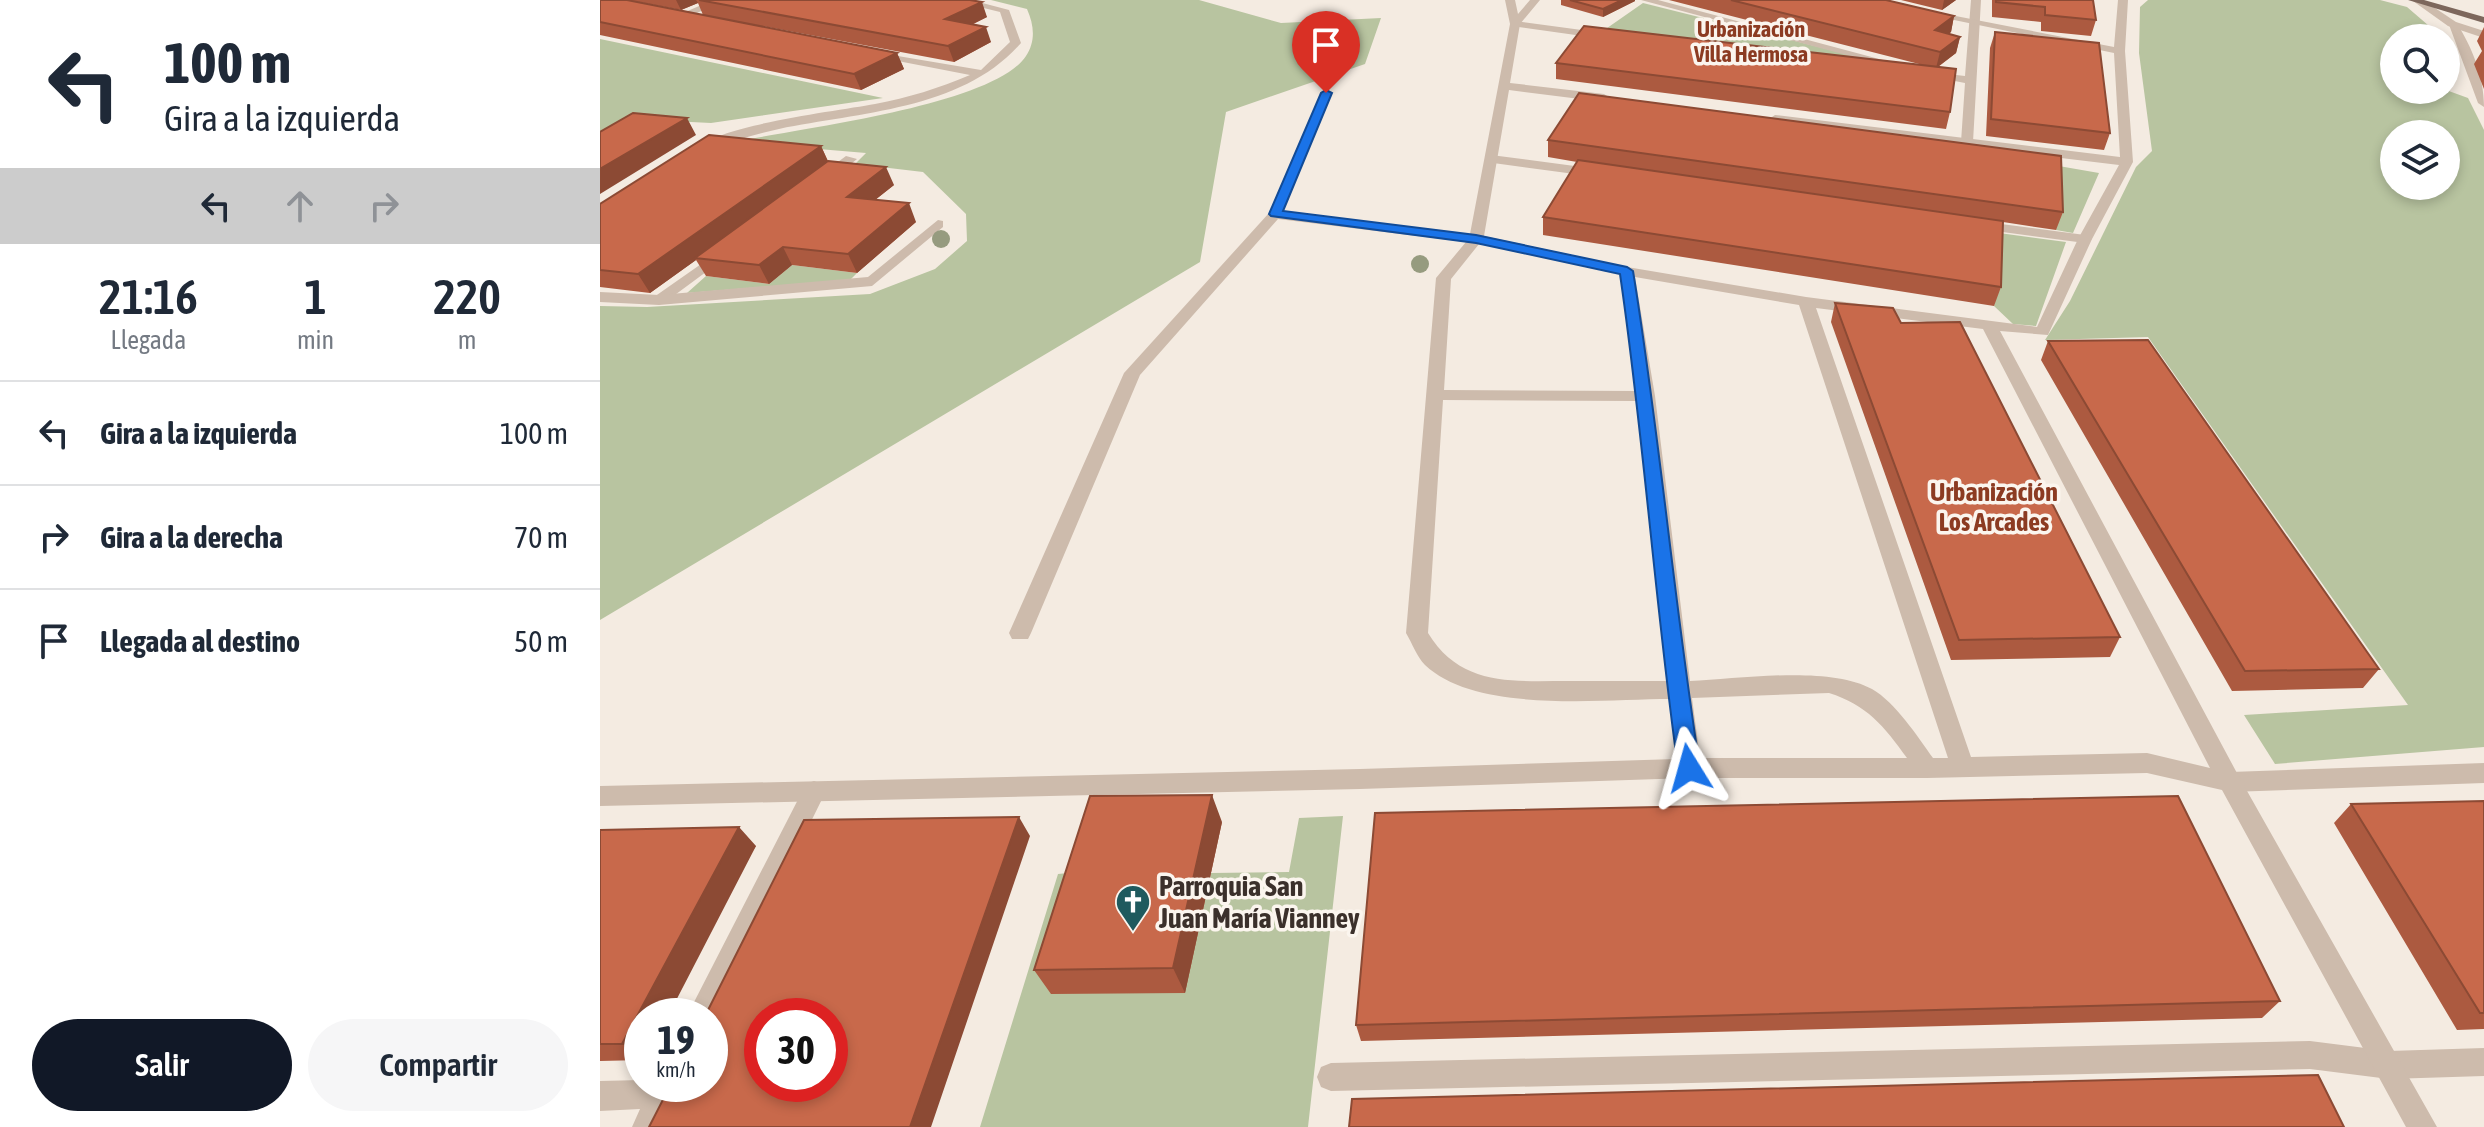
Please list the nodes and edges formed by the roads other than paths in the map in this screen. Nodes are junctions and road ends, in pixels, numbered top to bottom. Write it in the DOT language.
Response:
graph roads {
  1 [pos="722,0"];
  2 [pos="956,0"];
  3 [pos="1510,0"];
  4 [pos="1535,0"];
  5 [pos="1646,0"];
  6 [pos="1976,0"];
  7 [pos="2416,1"];
  8 [pos="2126,2"];
  9 [pos="1913,11"];
  10 [pos="668,13"];
  11 [pos="681,16"];
  12 [pos="2484,20"];
  13 [pos="711,22"];
  14 [pos="1515,24"];
  15 [pos="2452,24"];
  16 [pos="1975,25"];
  17 [pos="2460,27"];
  18 [pos="2484,35"];
  19 [pos="1611,37"];
  20 [pos="2460,38"];
  21 [pos="862,51"];
  22 [pos="2119,51"];
  23 [pos="1832,63"];
  24 [pos="1910,69"];
  25 [pos="982,74"];
  26 [pos="1970,80"];
  27 [pos="1505,86"];
  28 [pos="1326,93"];
  29 [pos="1613,99"];
  30 [pos="2484,103"];
  31 [pos="1767,118"];
  32 [pos="1967,142"];
  33 [pos="695,153"];
  34 [pos="851,159"];
  35 [pos="1491,159"];
  36 [pos="2127,162"];
  37 [pos="1616,176"];
  38 [pos="813,186"];
  39 [pos="1275,214"];
  40 [pos="1960,222"];
  41 [pos="938,224"];
  42 [pos="1476,239"];
  43 [pos="2085,239"];
  44 [pos="736,243"];
  45 [pos="1627,271"];
  46 [pos="600,297"];
  47 [pos="659,300"];
  48 [pos="1806,302"];
  49 [pos="1988,324"];
  50 [pos="1435,395"];
  51 [pos="1646,396"];
  52 [pos="1020,633"];
  53 [pos="1678,690"];
  54 [pos="1963,767"];
  55 [pos="1689,768"];
  56 [pos="1927,768"];
  57 [pos="2484,773"];
  58 [pos="2230,782"];
  59 [pos="814,791"];
  60 [pos="600,796"];
  61 [pos="711,998"];
  62 [pos="2484,1062"];
  63 [pos="2389,1065"];
  64 [pos="1331,1077"];
  65 [pos="624,1093"];
  66 [pos="600,1096"];
  67 [pos="660,1102"];
  68 [pos="647,1127"];
  69 [pos="2422,1127"];
  1 -- 11 [label="street"];
  2 -- 25 [label="street"];
  3 -- 14 [label="street"];
  4 -- 14 [label="street"];
  5 -- 24 [label="street"];
  6 -- 16 [label="street"];
  7 -- 12 [label="main road"];
  7 -- 15 [label="street"];
  8 -- 22 [label="street"];
  9 -- 16 [label="street"];
  10 -- 11 [label="street"];
  11 -- 13 [label="street"];
  14 -- 19 [label="street"];
  14 -- 27 [label="street"];
  16 -- 22 [label="street"];
  16 -- 26 [label="street"];
  17 -- 18 [label="street"];
  20 -- 30 [label="street"];
  21 -- 25 [label="street"];
  22 -- 36 [label="street"];
  23 -- 26 [label="street"];
  25 -- 33 [label="street"];
  26 -- 32 [label="street"];
  27 -- 29 [label="street"];
  27 -- 35 [label="street"];
  28 -- 39 [label="street"];
  31 -- 32 [label="street"];
  32 -- 36 [label="street"];
  34 -- 38 [label="street"];
  35 -- 37 [label="street"];
  35 -- 42 [label="street"];
  36 -- 43 [label="street"];
  39 -- 42 [label="street"];
  39 -- 52 [label="street"];
  40 -- 43 [label="street"];
  41 -- 47 [label="street"];
  42 -- 45 [label="street"];
  42 -- 50 [label="street"];
  43 -- 49 [label="street"];
  44 -- 47 [label="street"];
  45 -- 48 [label="street"];
  45 -- 51 [label="street"];
  46 -- 47 [label="street"];
  48 -- 49 [label="street"];
  48 -- 54 [label="street"];
  49 -- 58 [label="street"];
  50 -- 51 [label="street"];
  50 -- 53 [label="street"];
  51 -- 53 [label="street"];
  53 -- 55 [label="street"];
  53 -- 56 [label="street"];
  54 -- 56 [label="street"];
  54 -- 58 [label="street"];
  55 -- 56 [label="street"];
  55 -- 59 [label="street"];
  57 -- 58 [label="street"];
  58 -- 63 [label="street"];
  59 -- 60 [label="street"];
  59 -- 61 [label="street"];
  62 -- 63 [label="street"];
  63 -- 64 [label="street"];
  63 -- 69 [label="street"];
  65 -- 66 [label="street"];
  67 -- 68 [label="street"];
}
